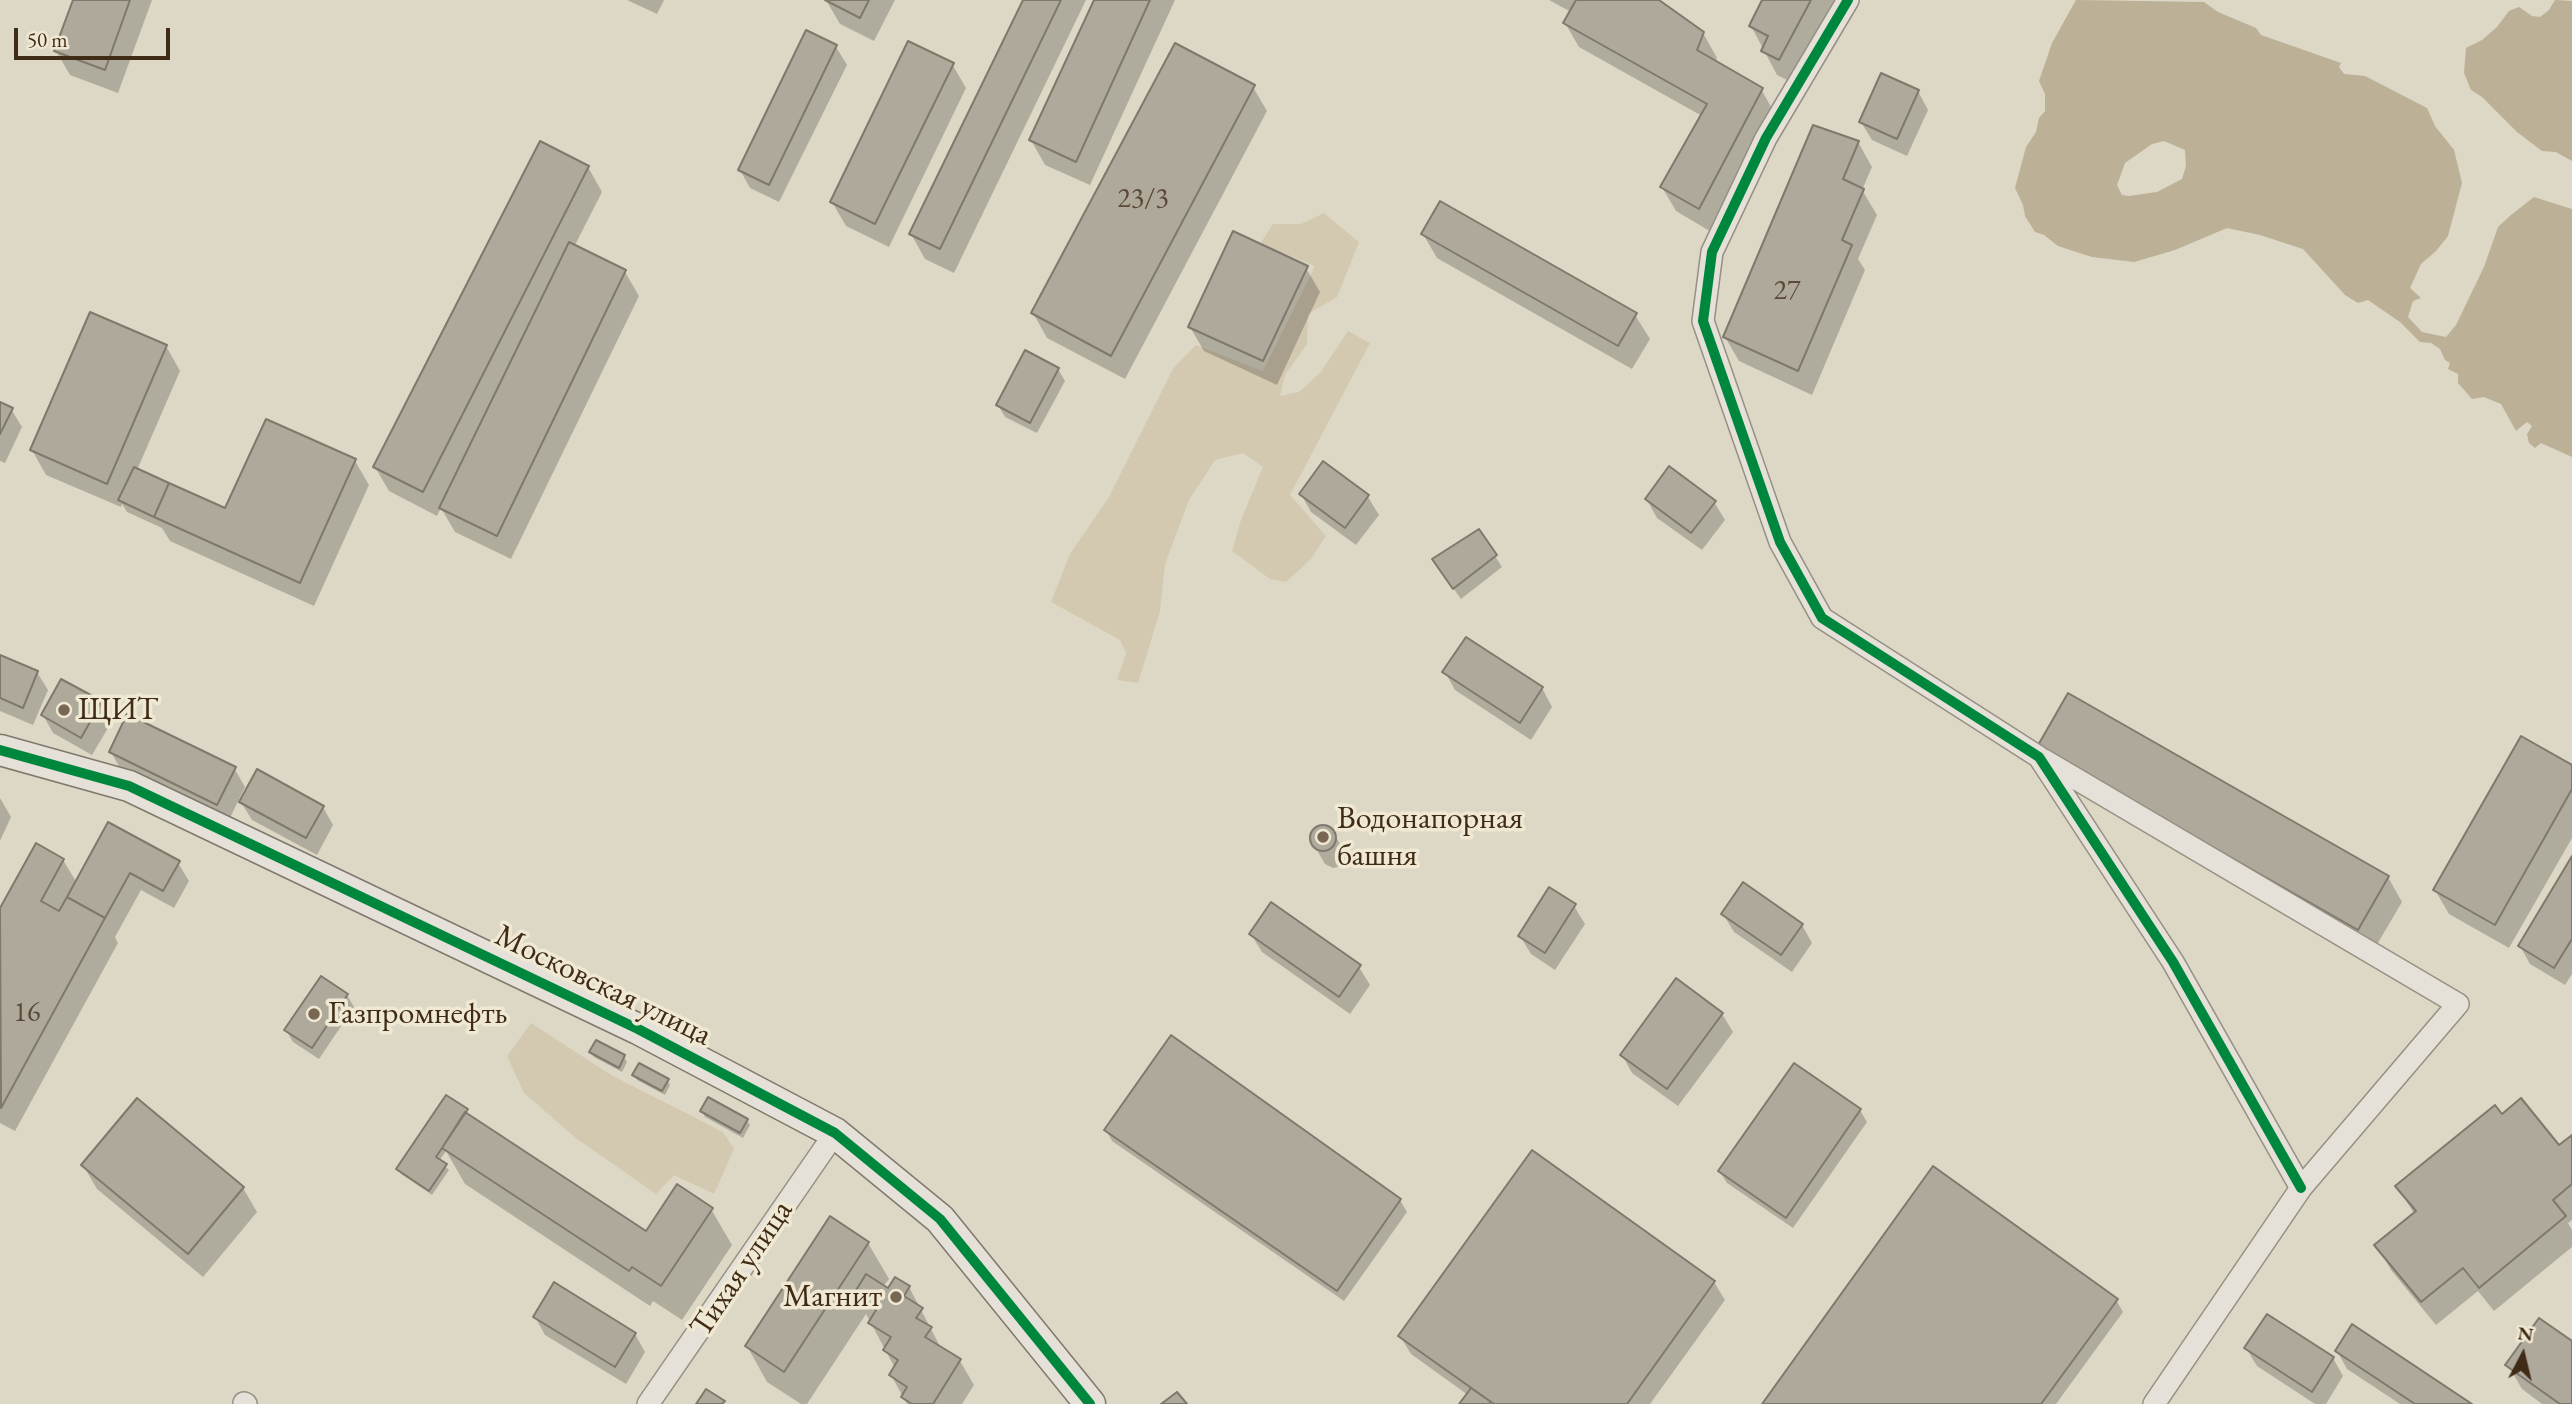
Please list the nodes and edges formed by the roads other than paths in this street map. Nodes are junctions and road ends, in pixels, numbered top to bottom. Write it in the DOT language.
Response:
graph roads {
  1 [pos="1849,0"];
  2 [pos="0,750"];
  3 [pos="2039,757"];
  4 [pos="835,1133"];
  5 [pos="2301,1188"];
  6 [pos="649,1404"];
  7 [pos="1090,1404"];
  8 [pos="2154,1404"];
  1 -- 3 [label="street"];
  2 -- 4 [label="street, Московская улица"];
  3 -- 5 [label="street"];
  3 -- 5 [label="street"];
  4 -- 6 [label="street, Тихая улица"];
  4 -- 7 [label="street, Московская улица"];
  5 -- 8 [label="street"];
}
